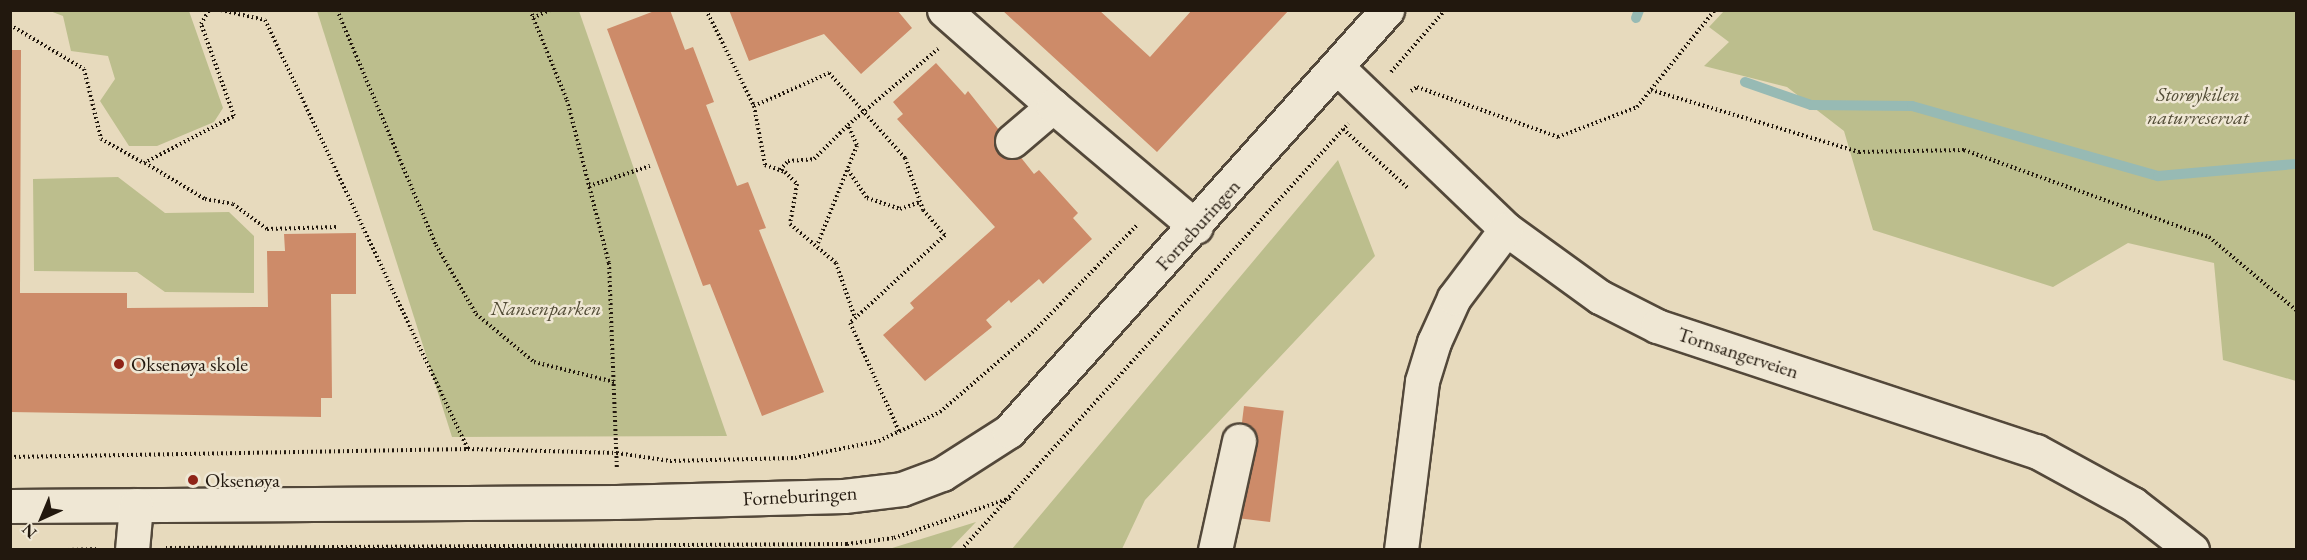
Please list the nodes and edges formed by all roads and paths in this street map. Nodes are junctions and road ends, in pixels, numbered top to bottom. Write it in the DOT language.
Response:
graph roads {
  1 [pos="209,10"];
  2 [pos="221,10"];
  3 [pos="337,10"];
  4 [pos="530,10"];
  5 [pos="550,10"];
  6 [pos="706,10"];
  7 [pos="1387,10"];
  8 [pos="1445,10"];
  9 [pos="1716,10"];
  10 [pos="533,18"];
  11 [pos="954,19"];
  12 [pos="10,25"];
  13 [pos="1337,68"];
  14 [pos="1651,90"];
  15 [pos="1376,102"];
  16 [pos="754,106"];
  17 [pos="1053,106"];
  18 [pos="864,112"];
  19 [pos="848,125"];
  20 [pos="1343,129"];
  21 [pos="1012,141"];
  22 [pos="144,163"];
  23 [pos="650,166"];
  24 [pos="780,170"];
  25 [pos="848,170"];
  26 [pos="590,186"];
  27 [pos="1414,193"];
  28 [pos="1160,197"];
  29 [pos="920,202"];
  30 [pos="338,227"];
  31 [pos="1196,227"];
  32 [pos="1506,229"];
  33 [pos="818,243"];
  34 [pos="2296,310"];
  35 [pos="855,318"];
  36 [pos="615,382"];
  37 [pos="899,431"];
  38 [pos="1239,441"];
  39 [pos="468,449"];
  40 [pos="616,453"];
  41 [pos="10,457"];
  42 [pos="1010,498"];
  43 [pos="616,502"];
  44 [pos="136,505"];
  45 [pos="10,506"];
  46 [pos="449,547"];
  47 [pos="617,547"];
  48 [pos="821,547"];
  49 [pos="68,549"];
  50 [pos="132,549"];
  51 [pos="961,549"];
  52 [pos="1215,549"];
  53 [pos="1401,549"];
  54 [pos="2192,549"];
  1 -- 22 [label="path"];
  2 -- 39 [label="path"];
  3 -- 36 [label="path"];
  4 -- 10 [label="path"];
  5 -- 10 [label="path"];
  6 -- 16 [label="path"];
  7 -- 13 [label="street, Forneburingen"];
  8 -- 15 [label="path"];
  9 -- 14 [label="path"];
  10 -- 26 [label="path"];
  11 -- 17 [label="street"];
  11 -- 18 [label="path"];
  12 -- 22 [label="path"];
  13 -- 15 [label="street, Tornsangerveien"];
  13 -- 31 [label="street, Forneburingen"];
  14 -- 15 [label="path"];
  14 -- 34 [label="path"];
  15 -- 20 [label="path"];
  15 -- 32 [label="street, Tornsangerveien"];
  16 -- 18 [label="path"];
  16 -- 24 [label="path"];
  17 -- 21 [label="street"];
  17 -- 28 [label="street"];
  18 -- 19 [label="path"];
  18 -- 29 [label="path"];
  19 -- 24 [label="path"];
  19 -- 25 [label="path"];
  20 -- 27 [label="path"];
  20 -- 42 [label="path"];
  22 -- 30 [label="path"];
  23 -- 26 [label="path"];
  24 -- 33 [label="path"];
  25 -- 29 [label="path"];
  25 -- 33 [label="path"];
  26 -- 36 [label="path"];
  28 -- 31 [label="street"];
  28 -- 37 [label="path"];
  29 -- 35 [label="path"];
  31 -- 43 [label="street, Forneburingen"];
  32 -- 53 [label="street"];
  32 -- 54 [label="street, Tornsangerveien"];
  33 -- 35 [label="path"];
  35 -- 37 [label="path"];
  36 -- 40 [label="path"];
  37 -- 40 [label="path"];
  38 -- 52 [label="street"];
  39 -- 40 [label="path"];
  39 -- 41 [label="path"];
  40 -- 43 [label="path"];
  42 -- 48 [label="path"];
  42 -- 51 [label="path"];
  43 -- 44 [label="street, Forneburingen"];
  43 -- 47 [label="path"];
  44 -- 45 [label="street, Forneburingen"];
  44 -- 50 [label="street"];
  46 -- 47 [label="path"];
  46 -- 50 [label="path"];
  47 -- 48 [label="path"];
  49 -- 50 [label="path"];
}
